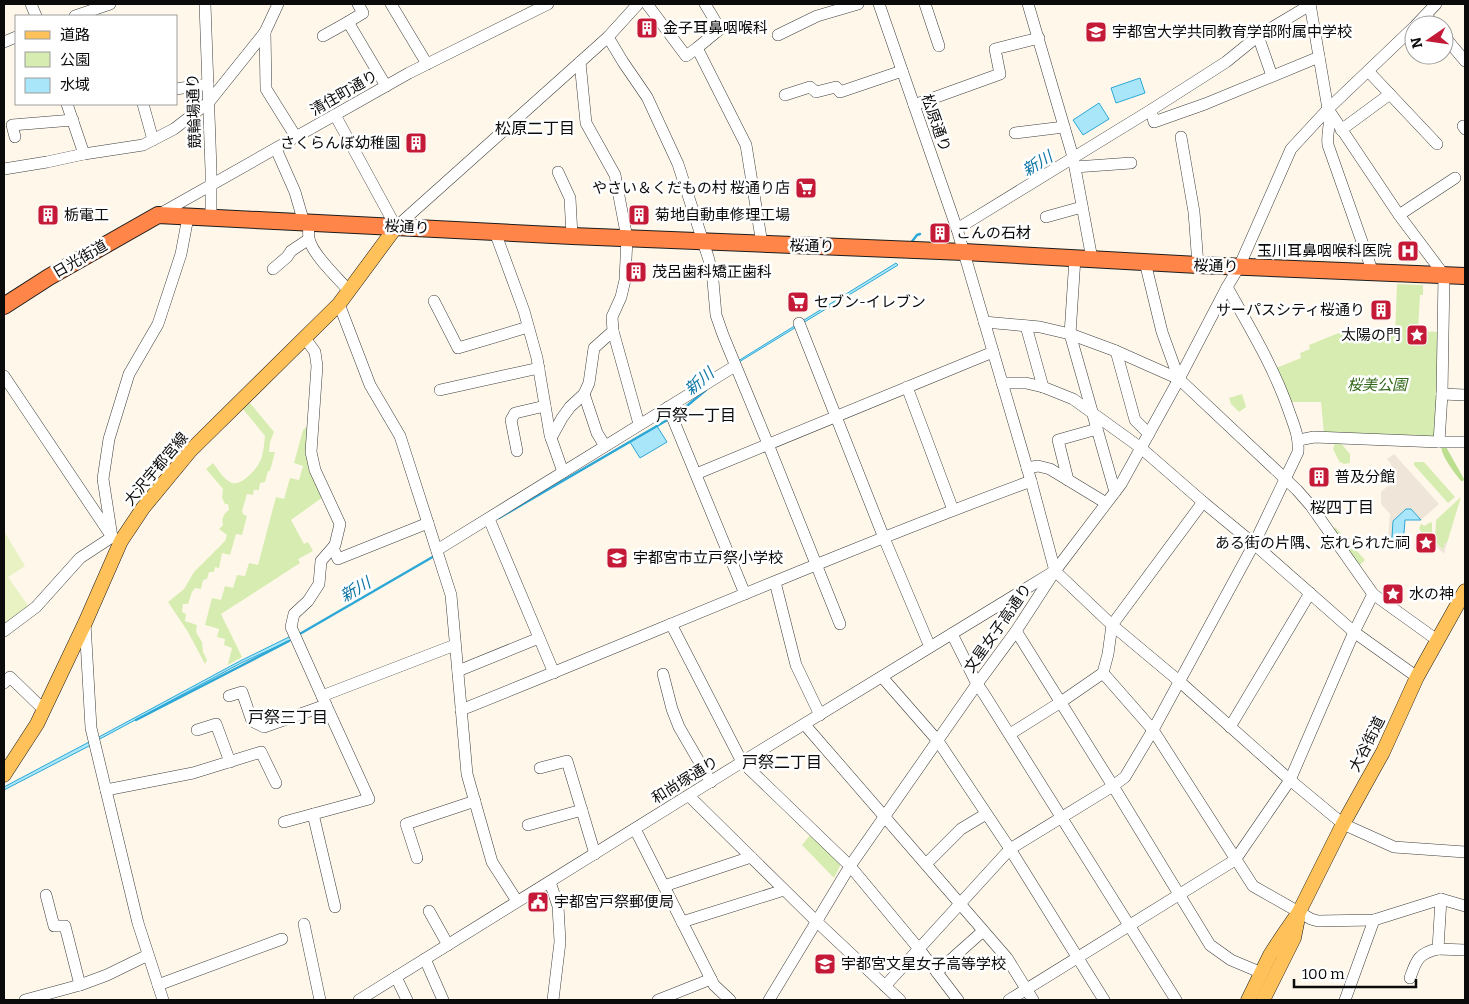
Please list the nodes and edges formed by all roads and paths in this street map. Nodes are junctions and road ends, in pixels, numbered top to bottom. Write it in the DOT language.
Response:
graph roads {
  1 [pos="110,4"];
  2 [pos="206,4"];
  3 [pos="278,4"];
  4 [pos="358,4"];
  5 [pos="391,4"];
  6 [pos="638,4"];
  7 [pos="647,4"];
  8 [pos="706,4"];
  9 [pos="858,4"];
  10 [pos="879,4"];
  11 [pos="925,4"];
  12 [pos="1028,4"];
  13 [pos="1310,4"];
  14 [pos="1436,4"];
  15 [pos="543,5"];
  16 [pos="840,6"];
  17 [pos="97,13"];
  18 [pos="82,15"];
  19 [pos="1426,15"];
  20 [pos="348,22"];
  21 [pos="265,32"];
  22 [pos="778,35"];
  23 [pos="323,36"];
  24 [pos="1258,36"];
  25 [pos="608,37"];
  26 [pos="1404,37"];
  27 [pos="1039,38"];
  28 [pos="939,46"];
  29 [pos="697,48"];
  30 [pos="1454,48"];
  31 [pos="1319,57"];
  32 [pos="1465,61"];
  33 [pos="580,62"];
  34 [pos="426,64"];
  35 [pos="902,71"];
  36 [pos="1368,71"];
  37 [pos="1272,76"];
  38 [pos="208,84"];
  39 [pos="386,86"];
  40 [pos="178,89"];
  41 [pos="785,94"];
  42 [pos="1390,94"];
  43 [pos="209,102"];
  44 [pos="67,105"];
  45 [pos="143,105"];
  46 [pos="914,105"];
  47 [pos="1151,110"];
  48 [pos="1328,110"];
  49 [pos="335,115"];
  50 [pos="73,120"];
  51 [pos="1064,127"];
  52 [pos="1341,130"];
  53 [pos="1015,133"];
  54 [pos="15,137"];
  55 [pos="296,137"];
  56 [pos="1181,137"];
  57 [pos="153,140"];
  58 [pos="1436,144"];
  59 [pos="276,149"];
  60 [pos="84,154"];
  61 [pos="1074,162"];
  62 [pos="1131,163"];
  63 [pos="4,168"];
  64 [pos="558,172"];
  65 [pos="1456,178"];
  66 [pos="211,184"];
  67 [pos="1082,207"];
  68 [pos="158,215"];
  69 [pos="1399,215"];
  70 [pos="188,217"];
  71 [pos="1046,217"];
  72 [pos="210,218"];
  73 [pos="396,227"];
  74 [pos="308,228"];
  75 [pos="957,229"];
  76 [pos="495,232"];
  77 [pos="572,236"];
  78 [pos="627,238"];
  79 [pos="702,241"];
  80 [pos="762,244"];
  81 [pos="964,252"];
  82 [pos="1084,258"];
  83 [pos="1145,262"];
  84 [pos="1198,265"];
  85 [pos="1239,267"];
  86 [pos="272,269"];
  87 [pos="1373,273"];
  88 [pos="1444,275"];
  89 [pos="1465,276"];
  90 [pos="1227,287"];
  91 [pos="349,292"];
  92 [pos="434,301"];
  93 [pos="339,304"];
  94 [pos="4,306"];
  95 [pos="984,322"];
  96 [pos="798,323"];
  97 [pos="1026,326"];
  98 [pos="528,327"];
  99 [pos="613,331"];
  100 [pos="1070,334"];
  101 [pos="305,338"];
  102 [pos="1116,351"];
  103 [pos="993,352"];
  104 [pos="735,366"];
  105 [pos="539,368"];
  106 [pos="4,376"];
  107 [pos="1179,378"];
  108 [pos="1002,383"];
  109 [pos="907,387"];
  110 [pos="1043,387"];
  111 [pos="440,390"];
  112 [pos="584,394"];
  113 [pos="1442,394"];
  114 [pos="1465,395"];
  115 [pos="545,406"];
  116 [pos="668,407"];
  117 [pos="1092,413"];
  118 [pos="836,416"];
  119 [pos="639,424"];
  120 [pos="1097,429"];
  121 [pos="1149,434"];
  122 [pos="551,438"];
  123 [pos="1299,440"];
  124 [pos="1439,442"];
  125 [pos="1465,442"];
  126 [pos="768,444"];
  127 [pos="605,446"];
  128 [pos="1141,448"];
  129 [pos="517,451"];
  130 [pos="1027,468"];
  131 [pos="563,472"];
  132 [pos="696,474"];
  133 [pos="1285,479"];
  134 [pos="1068,480"];
  135 [pos="1031,481"];
  136 [pos="1115,492"];
  137 [pos="1203,502"];
  138 [pos="1106,503"];
  139 [pos="953,510"];
  140 [pos="489,519"];
  141 [pos="428,523"];
  142 [pos="884,538"];
  143 [pos="117,539"];
  144 [pos="1254,544"];
  145 [pos="333,548"];
  146 [pos="437,550"];
  147 [pos="817,566"];
  148 [pos="1054,571"];
  149 [pos="775,582"];
  150 [pos="1465,591"];
  151 [pos="1310,593"];
  152 [pos="746,594"];
  153 [pos="1373,594"];
  154 [pos="85,623"];
  155 [pos="671,624"];
  156 [pos="840,624"];
  157 [pos="1112,625"];
  158 [pos="4,631"];
  159 [pos="1016,631"];
  160 [pos="1354,632"];
  161 [pos="952,634"];
  162 [pos="539,638"];
  163 [pos="1437,640"];
  164 [pos="455,645"];
  165 [pos="930,647"];
  166 [pos="458,671"];
  167 [pos="554,673"];
  168 [pos="1103,673"];
  169 [pos="663,674"];
  170 [pos="882,676"];
  171 [pos="1417,677"];
  172 [pos="1179,681"];
  173 [pos="4,683"];
  174 [pos="977,684"];
  175 [pos="229,696"];
  176 [pos="324,701"];
  177 [pos="1061,702"];
  178 [pos="44,710"];
  179 [pos="461,710"];
  180 [pos="820,715"];
  181 [pos="805,724"];
  182 [pos="1230,727"];
  183 [pos="197,730"];
  184 [pos="1153,730"];
  185 [pos="1010,734"];
  186 [pos="938,740"];
  187 [pos="230,762"];
  188 [pos="742,762"];
  189 [pos="540,768"];
  190 [pos="4,775"];
  191 [pos="1290,780"];
  192 [pos="711,782"];
  193 [pos="276,783"];
  194 [pos="1113,786"];
  195 [pos="106,790"];
  196 [pos="688,796"];
  197 [pos="475,800"];
  198 [pos="582,810"];
  199 [pos="313,814"];
  200 [pos="986,814"];
  201 [pos="884,817"];
  202 [pos="1062,817"];
  203 [pos="284,822"];
  204 [pos="1344,824"];
  205 [pos="528,825"];
  206 [pos="635,829"];
  207 [pos="1010,849"];
  208 [pos="1465,852"];
  209 [pos="595,854"];
  210 [pos="751,857"];
  211 [pos="417,858"];
  212 [pos="1235,860"];
  213 [pos="926,864"];
  214 [pos="850,866"];
  215 [pos="550,882"];
  216 [pos="664,886"];
  217 [pos="784,890"];
  218 [pos="1179,894"];
  219 [pos="46,895"];
  220 [pos="1441,899"];
  221 [pos="517,901"];
  222 [pos="960,904"];
  223 [pos="1465,906"];
  224 [pos="335,907"];
  225 [pos="429,911"];
  226 [pos="1299,912"];
  227 [pos="1374,920"];
  228 [pos="816,921"];
  229 [pos="682,922"];
  230 [pos="304,924"];
  231 [pos="1129,925"];
  232 [pos="983,931"];
  233 [pos="282,939"];
  234 [pos="448,945"];
  235 [pos="919,949"];
  236 [pos="1438,949"];
  237 [pos="1465,950"];
  238 [pos="148,955"];
  239 [pos="1077,958"];
  240 [pos="425,959"];
  241 [pos="937,972"];
  242 [pos="1262,973"];
  243 [pos="396,977"];
  244 [pos="1410,978"];
  245 [pos="711,979"];
  246 [pos="158,985"];
  247 [pos="80,986"];
  248 [pos="885,986"];
  249 [pos="1027,990"];
  250 [pos="24,1000"];
  251 [pos="163,1000"];
  252 [pos="320,1000"];
  253 [pos="359,1000"];
  254 [pos="407,1000"];
  255 [pos="443,1000"];
  256 [pos="553,1000"];
  257 [pos="658,1000"];
  258 [pos="730,1000"];
  259 [pos="769,1000"];
  260 [pos="900,1000"];
  261 [pos="958,1000"];
  262 [pos="1009,1000"];
  263 [pos="1033,1000"];
  264 [pos="1104,1000"];
  265 [pos="1176,1000"];
  266 [pos="1248,1000"];
  267 [pos="1263,1000"];
  268 [pos="1345,1000"];
  1 -- 17 [label="street"];
  2 -- 38 [label="street, 競輪場通り"];
  3 -- 21 [label="street"];
  4 -- 20 [label="street"];
  5 -- 34 [label="street"];
  6 -- 25 [label="street"];
  7 -- 29 [label="street"];
  8 -- 29 [label="street"];
  9 -- 16 [label="street"];
  10 -- 35 [label="street, 松原通り"];
  11 -- 28 [label="street"];
  12 -- 27 [label="street"];
  13 -- 24 [label="street"];
  13 -- 31 [label="street"];
  14 -- 19 [label="street, 文星女子高通り"];
  15 -- 34 [label="street, 清住町通り"];
  16 -- 22 [label="street"];
  17 -- 18 [label="street"];
  20 -- 23 [label="street"];
  20 -- 39 [label="street"];
  21 -- 43 [label="street"];
  21 -- 55 [label="street"];
  24 -- 37 [label="street"];
  24 -- 47 [label="street"];
  25 -- 33 [label="street"];
  25 -- 79 [label="street"];
  26 -- 36 [label="street, 文星女子高通り"];
  27 -- 46 [label="street"];
  27 -- 51 [label="street"];
  29 -- 80 [label="street"];
  30 -- 32 [label="street"];
  31 -- 37 [label="street"];
  31 -- 48 [label="street"];
  33 -- 73 [label="street"];
  33 -- 78 [label="street"];
  34 -- 39 [label="street, 清住町通り"];
  35 -- 41 [label="street"];
  35 -- 46 [label="street, 松原通り"];
  36 -- 42 [label="street"];
  36 -- 48 [label="street, 文星女子高通り"];
  37 -- 47 [label="street"];
  38 -- 40 [label="street"];
  38 -- 43 [label="street, 競輪場通り"];
  39 -- 49 [label="street, 清住町通り"];
  42 -- 52 [label="street"];
  42 -- 58 [label="street"];
  43 -- 57 [label="street"];
  43 -- 66 [label="street, 競輪場通り"];
  44 -- 50 [label="street"];
  45 -- 57 [label="street"];
  46 -- 75 [label="street, 松原通り"];
  47 -- 61 [label="street"];
  48 -- 52 [label="street"];
  48 -- 85 [label="street, 文星女子高通り"];
  48 -- 87 [label="street"];
  49 -- 55 [label="street, 清住町通り"];
  49 -- 73 [label="street"];
  50 -- 54 [label="street"];
  50 -- 60 [label="street"];
  51 -- 53 [label="street"];
  51 -- 61 [label="street"];
  52 -- 69 [label="street"];
  55 -- 59 [label="street, 清住町通り"];
  56 -- 84 [label="street"];
  57 -- 60 [label="street"];
  59 -- 66 [label="street, 清住町通り"];
  59 -- 74 [label="street"];
  60 -- 63 [label="street"];
  61 -- 62 [label="street"];
  61 -- 67 [label="street"];
  61 -- 75 [label="street"];
  64 -- 77 [label="street"];
  65 -- 69 [label="street"];
  66 -- 68 [label="street, 清住町通り"];
  66 -- 72 [label="street, 競輪場通り"];
  67 -- 71 [label="street"];
  67 -- 82 [label="street"];
  68 -- 70 [label="highway, 桜通り"];
  68 -- 94 [label="highway, 日光街道"];
  69 -- 88 [label="street"];
  70 -- 72 [label="highway, 桜通り"];
  70 -- 143 [label="street"];
  72 -- 74 [label="highway, 桜通り"];
  73 -- 74 [label="highway, 桜通り"];
  73 -- 76 [label="highway, 桜通り"];
  73 -- 91 [label="main road, 大沢宇都宮線"];
  74 -- 86 [label="street"];
  74 -- 91 [label="street"];
  75 -- 81 [label="street, 松原通り"];
  76 -- 77 [label="highway, 桜通り"];
  76 -- 98 [label="street"];
  77 -- 78 [label="highway, 桜通り"];
  78 -- 79 [label="highway, 桜通り"];
  78 -- 99 [label="street"];
  79 -- 80 [label="highway, 桜通り"];
  79 -- 104 [label="street"];
  80 -- 81 [label="highway, 桜通り"];
  81 -- 82 [label="highway, 桜通り"];
  81 -- 95 [label="street, 松原通り"];
  82 -- 83 [label="highway, 桜通り"];
  82 -- 100 [label="street"];
  83 -- 84 [label="highway, 桜通り"];
  83 -- 107 [label="street"];
  84 -- 85 [label="highway, 桜通り"];
  85 -- 87 [label="highway, 桜通り"];
  85 -- 90 [label="street, 文星女子高通り"];
  87 -- 88 [label="highway, 桜通り"];
  88 -- 89 [label="highway, 桜通り"];
  88 -- 113 [label="street"];
  90 -- 107 [label="street, 文星女子高通り"];
  90 -- 123 [label="street"];
  91 -- 93 [label="main road, 大沢宇都宮線"];
  92 -- 98 [label="street"];
  93 -- 101 [label="main road, 大沢宇都宮線"];
  93 -- 141 [label="street"];
  95 -- 97 [label="street"];
  95 -- 103 [label="street, 松原通り"];
  96 -- 118 [label="street"];
  97 -- 100 [label="street"];
  97 -- 110 [label="street"];
  98 -- 105 [label="street"];
  99 -- 112 [label="street"];
  99 -- 119 [label="street"];
  100 -- 102 [label="street"];
  100 -- 117 [label="street"];
  101 -- 143 [label="main road, 大沢宇都宮線"];
  101 -- 145 [label="street"];
  102 -- 107 [label="street"];
  102 -- 121 [label="street"];
  103 -- 108 [label="street, 松原通り"];
  103 -- 109 [label="street"];
  104 -- 116 [label="street"];
  104 -- 126 [label="street"];
  105 -- 111 [label="street"];
  105 -- 115 [label="street"];
  106 -- 143 [label="street"];
  107 -- 121 [label="street, 文星女子高通り"];
  107 -- 133 [label="street"];
  108 -- 110 [label="street"];
  108 -- 130 [label="street, 松原通り"];
  109 -- 118 [label="street"];
  109 -- 139 [label="street"];
  110 -- 117 [label="street"];
  112 -- 122 [label="street"];
  112 -- 127 [label="street"];
  113 -- 114 [label="street"];
  113 -- 124 [label="street"];
  115 -- 122 [label="street"];
  115 -- 129 [label="street"];
  116 -- 119 [label="street"];
  116 -- 132 [label="street"];
  117 -- 120 [label="street"];
  117 -- 128 [label="street"];
  118 -- 126 [label="street"];
  118 -- 142 [label="street"];
  119 -- 127 [label="street"];
  120 -- 134 [label="street"];
  120 -- 136 [label="street"];
  121 -- 128 [label="street, 文星女子高通り"];
  122 -- 131 [label="street"];
  123 -- 124 [label="street"];
  123 -- 133 [label="street"];
  124 -- 125 [label="street"];
  126 -- 132 [label="street"];
  126 -- 147 [label="street"];
  127 -- 131 [label="street"];
  128 -- 136 [label="street, 文星女子高通り"];
  128 -- 137 [label="street"];
  130 -- 134 [label="street"];
  130 -- 135 [label="street, 松原通り"];
  131 -- 140 [label="street"];
  132 -- 152 [label="street"];
  133 -- 144 [label="street"];
  133 -- 153 [label="street"];
  134 -- 138 [label="street"];
  135 -- 139 [label="street"];
  135 -- 148 [label="street, 松原通り"];
  136 -- 138 [label="street, 文星女子高通り"];
  137 -- 144 [label="street"];
  137 -- 157 [label="street"];
  138 -- 148 [label="street, 文星女子高通り"];
  139 -- 142 [label="street"];
  140 -- 146 [label="street"];
  140 -- 162 [label="street"];
  141 -- 145 [label="street"];
  141 -- 146 [label="street"];
  142 -- 147 [label="street"];
  142 -- 165 [label="street"];
  143 -- 154 [label="main road, 大沢宇都宮線"];
  143 -- 158 [label="street"];
  144 -- 151 [label="street"];
  144 -- 172 [label="street"];
  145 -- 176 [label="street"];
  146 -- 164 [label="street"];
  147 -- 149 [label="street"];
  147 -- 156 [label="street"];
  148 -- 157 [label="street"];
  148 -- 159 [label="street, 文星女子高通り"];
  148 -- 161 [label="street, 和尚塚通り"];
  149 -- 152 [label="street"];
  149 -- 180 [label="street"];
  150 -- 163 [label="main road, 大谷街道"];
  151 -- 160 [label="street"];
  151 -- 182 [label="street"];
  152 -- 155 [label="street"];
  153 -- 160 [label="street"];
  153 -- 163 [label="street"];
  154 -- 178 [label="main road, 大沢宇都宮線"];
  154 -- 195 [label="street"];
  155 -- 167 [label="street"];
  155 -- 188 [label="street"];
  157 -- 168 [label="street"];
  157 -- 172 [label="street"];
  159 -- 174 [label="street, 文星女子高通り"];
  159 -- 177 [label="street"];
  160 -- 171 [label="street"];
  160 -- 191 [label="street"];
  161 -- 165 [label="street, 和尚塚通り"];
  161 -- 174 [label="street"];
  162 -- 166 [label="street"];
  162 -- 167 [label="street"];
  163 -- 171 [label="main road, 大谷街道"];
  164 -- 166 [label="street"];
  164 -- 176 [label="street"];
  165 -- 170 [label="street, 和尚塚通り"];
  166 -- 179 [label="street"];
  167 -- 179 [label="street"];
  168 -- 177 [label="street"];
  168 -- 184 [label="street"];
  169 -- 192 [label="street"];
  170 -- 180 [label="street, 和尚塚通り"];
  170 -- 186 [label="street"];
  171 -- 204 [label="main road, 大谷街道"];
  172 -- 182 [label="street"];
  172 -- 184 [label="street"];
  173 -- 178 [label="street"];
  174 -- 185 [label="street"];
  174 -- 186 [label="street, 文星女子高通り"];
  175 -- 176 [label="street"];
  176 -- 199 [label="street"];
  177 -- 185 [label="street"];
  177 -- 194 [label="street"];
  178 -- 190 [label="main road, 大沢宇都宮線"];
  179 -- 197 [label="street"];
  180 -- 181 [label="street, 和尚塚通り"];
  181 -- 188 [label="street, 和尚塚通り"];
  181 -- 201 [label="street"];
  182 -- 191 [label="street"];
  183 -- 187 [label="street"];
  184 -- 194 [label="street"];
  184 -- 212 [label="street"];
  185 -- 202 [label="street"];
  186 -- 200 [label="street"];
  186 -- 201 [label="street, 文星女子高通り"];
  187 -- 193 [label="street"];
  187 -- 195 [label="street"];
  188 -- 192 [label="street, 和尚塚通り"];
  188 -- 214 [label="street"];
  189 -- 198 [label="street"];
  191 -- 204 [label="street"];
  191 -- 212 [label="street"];
  192 -- 196 [label="street, 和尚塚通り"];
  194 -- 202 [label="street"];
  194 -- 218 [label="street"];
  195 -- 238 [label="street"];
  196 -- 206 [label="street, 和尚塚通り"];
  196 -- 210 [label="street"];
  197 -- 211 [label="street"];
  197 -- 221 [label="street"];
  198 -- 205 [label="street"];
  198 -- 209 [label="street"];
  199 -- 203 [label="street"];
  199 -- 224 [label="street"];
  200 -- 207 [label="street"];
  200 -- 213 [label="street"];
  201 -- 213 [label="street"];
  201 -- 214 [label="street, 文星女子高通り"];
  202 -- 207 [label="street"];
  202 -- 231 [label="street"];
  204 -- 208 [label="street"];
  204 -- 226 [label="main road, 大谷街道"];
  206 -- 209 [label="street, 和尚塚通り"];
  206 -- 216 [label="street"];
  207 -- 222 [label="street"];
  207 -- 239 [label="street"];
  209 -- 215 [label="street, 和尚塚通り"];
  210 -- 216 [label="street"];
  210 -- 217 [label="street"];
  212 -- 218 [label="street"];
  212 -- 226 [label="street"];
  213 -- 222 [label="street"];
  214 -- 228 [label="street, 文星女子高通り"];
  214 -- 235 [label="street"];
  215 -- 221 [label="street, 和尚塚通り"];
  215 -- 256 [label="street"];
  216 -- 229 [label="street"];
  217 -- 228 [label="street"];
  217 -- 229 [label="street"];
  218 -- 231 [label="street"];
  218 -- 242 [label="street"];
  219 -- 247 [label="street"];
  220 -- 223 [label="street"];
  220 -- 227 [label="street"];
  220 -- 236 [label="street"];
  221 -- 234 [label="street, 和尚塚通り"];
  222 -- 232 [label="street"];
  222 -- 235 [label="street"];
  225 -- 234 [label="street"];
  226 -- 227 [label="street"];
  226 -- 242 [label="main road, 大谷街道"];
  226 -- 267 [label="main road, 大谷街道"];
  227 -- 268 [label="street"];
  228 -- 248 [label="street"];
  228 -- 259 [label="street, 文星女子高通り"];
  229 -- 245 [label="street"];
  230 -- 252 [label="street"];
  231 -- 239 [label="street"];
  231 -- 265 [label="street"];
  232 -- 241 [label="street"];
  232 -- 249 [label="street"];
  233 -- 246 [label="street"];
  234 -- 240 [label="street, 和尚塚通り"];
  235 -- 241 [label="street"];
  235 -- 248 [label="street"];
  236 -- 237 [label="street"];
  236 -- 244 [label="street"];
  238 -- 246 [label="street"];
  238 -- 247 [label="street"];
  239 -- 249 [label="street"];
  239 -- 264 [label="street"];
  240 -- 243 [label="street, 和尚塚通り"];
  240 -- 255 [label="street"];
  241 -- 261 [label="street"];
  242 -- 266 [label="main road, 大谷街道"];
  243 -- 253 [label="street, 和尚塚通り"];
  243 -- 254 [label="street"];
  245 -- 257 [label="street"];
  245 -- 258 [label="street"];
  246 -- 251 [label="street"];
  247 -- 250 [label="street"];
  248 -- 260 [label="street"];
  249 -- 262 [label="street"];
  249 -- 263 [label="street"];
}
